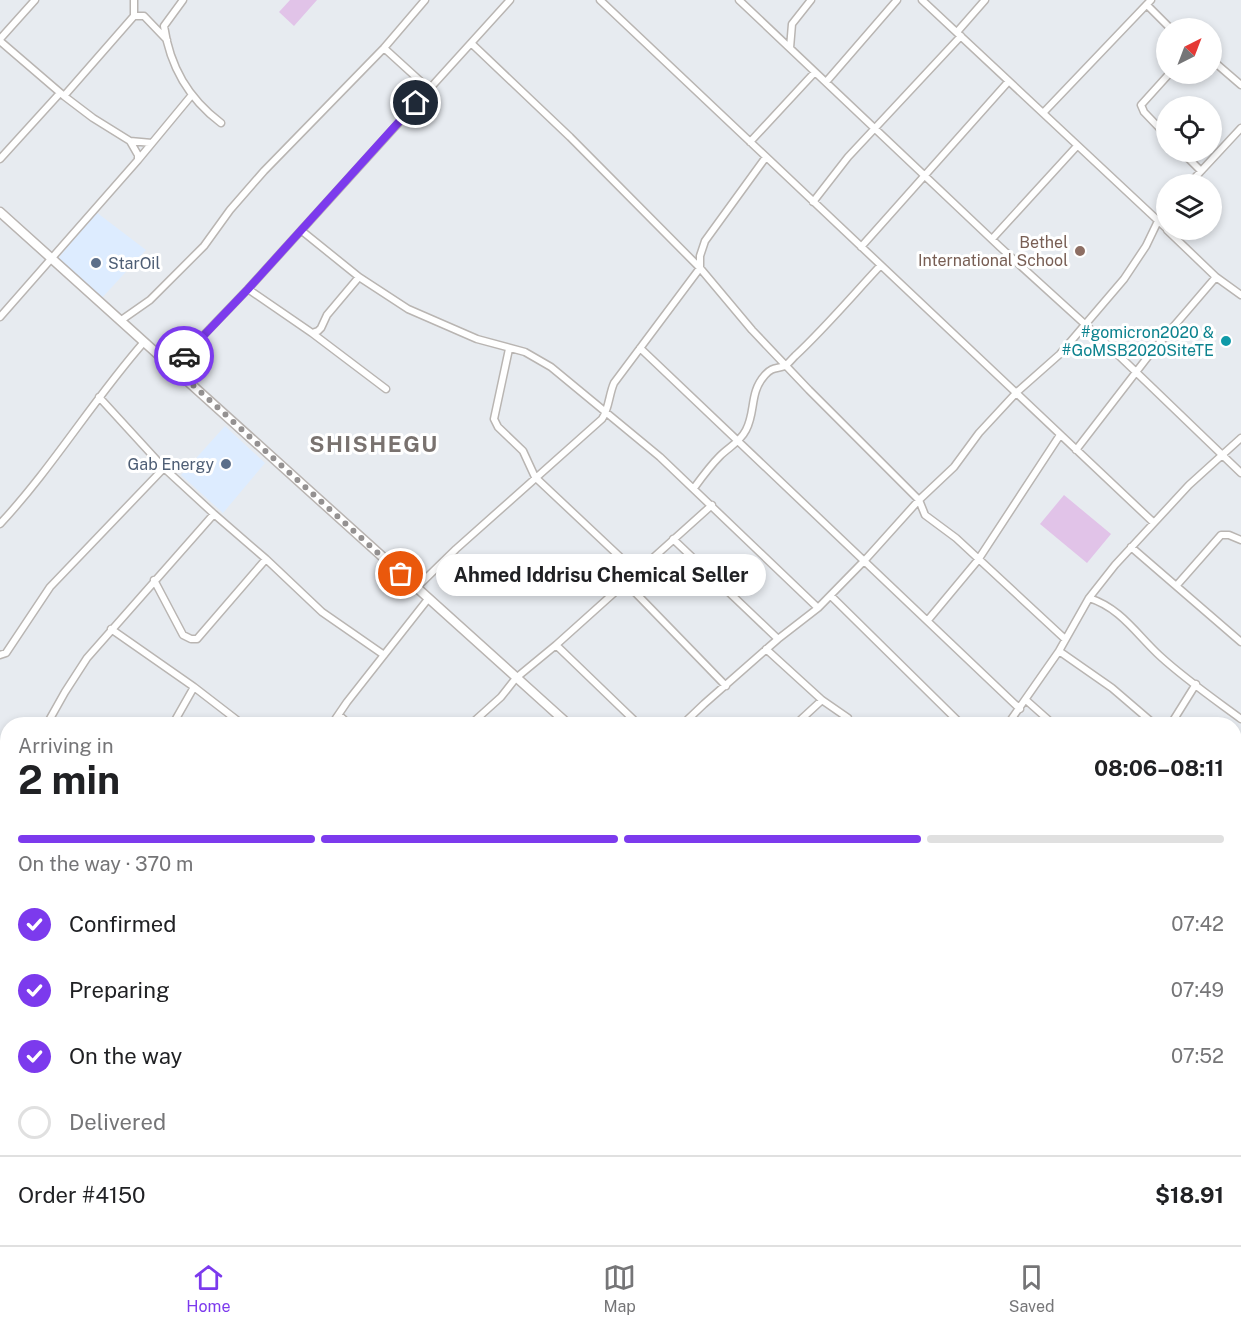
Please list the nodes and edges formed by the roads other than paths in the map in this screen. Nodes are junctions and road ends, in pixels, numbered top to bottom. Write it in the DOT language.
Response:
graph roads {
  1 [pos="34,0"];
  2 [pos="134,0"];
  3 [pos="183,0"];
  4 [pos="425,0"];
  5 [pos="510,0"];
  6 [pos="600,0"];
  7 [pos="739,0"];
  8 [pos="811,0"];
  9 [pos="897,0"];
  10 [pos="922,0"];
  11 [pos="985,0"];
  12 [pos="1149,2"];
  13 [pos="134,16"];
  14 [pos="1162,18"];
  15 [pos="959,34"];
  16 [pos="0,40"];
  17 [pos="169,41"];
  18 [pos="471,43"];
  19 [pos="384,48"];
  20 [pos="790,48"];
  21 [pos="1222,69"];
  22 [pos="815,72"];
  23 [pos="826,82"];
  24 [pos="1008,82"];
  25 [pos="1159,84"];
  26 [pos="1241,85"];
  27 [pos="429,89"];
  28 [pos="62,95"];
  29 [pos="191,96"];
  30 [pos="1043,113"];
  31 [pos="221,123"];
  32 [pos="1156,125"];
  33 [pos="875,128"];
  34 [pos="1241,128"];
  35 [pos="130,141"];
  36 [pos="750,142"];
  37 [pos="152,143"];
  38 [pos="1077,146"];
  39 [pos="766,157"];
  40 [pos="0,159"];
  41 [pos="138,160"];
  42 [pos="1192,162"];
  43 [pos="1201,171"];
  44 [pos="1198,174"];
  45 [pos="926,175"];
  46 [pos="813,202"];
  47 [pos="0,212"];
  48 [pos="1156,219"];
  49 [pos="1156,225"];
  50 [pos="302,231"];
  51 [pos="992,239"];
  52 [pos="1178,240"];
  53 [pos="861,247"];
  54 [pos="52,259"];
  55 [pos="880,266"];
  56 [pos="700,268"];
  57 [pos="1216,277"];
  58 [pos="359,278"];
  59 [pos="248,289"];
  60 [pos="1241,295"];
  61 [pos="0,317"];
  62 [pos="120,321"];
  63 [pos="1084,325"];
  64 [pos="312,333"];
  65 [pos="144,342"];
  66 [pos="640,348"];
  67 [pos="509,349"];
  68 [pos="785,366"];
  69 [pos="173,367"];
  70 [pos="1137,373"];
  71 [pos="386,389"];
  72 [pos="1017,392"];
  73 [pos="99,397"];
  74 [pos="606,414"];
  75 [pos="1060,435"];
  76 [pos="1241,438"];
  77 [pos="739,441"];
  78 [pos="1076,450"];
  79 [pos="1223,455"];
  80 [pos="164,468"];
  81 [pos="1241,473"];
  82 [pos="536,477"];
  83 [pos="694,488"];
  84 [pos="919,500"];
  85 [pos="712,505"];
  86 [pos="214,514"];
  87 [pos="1154,523"];
  88 [pos="0,524"];
  89 [pos="673,539"];
  90 [pos="1241,540"];
  91 [pos="1131,547"];
  92 [pos="266,559"];
  93 [pos="978,560"];
  94 [pos="865,561"];
  95 [pos="636,572"];
  96 [pos="154,580"];
  97 [pos="625,582"];
  98 [pos="1177,585"];
  99 [pos="416,588"];
  100 [pos="831,596"];
  101 [pos="1089,598"];
  102 [pos="428,599"];
  103 [pos="818,608"];
  104 [pos="928,620"];
  105 [pos="111,629"];
  106 [pos="778,639"];
  107 [pos="1065,639"];
  108 [pos="1241,642"];
  109 [pos="556,645"];
  110 [pos="766,650"];
  111 [pos="1059,651"];
  112 [pos="0,655"];
  113 [pos="384,655"];
  114 [pos="516,678"];
  115 [pos="1196,684"];
  116 [pos="726,686"];
  117 [pos="194,687"];
  118 [pos="822,700"];
  119 [pos="1026,700"];
  120 [pos="1020,709"];
  121 [pos="339,715"];
  122 [pos="51,717"];
  123 [pos="177,717"];
  124 [pos="233,717"];
  125 [pos="479,717"];
  126 [pos="560,717"];
  127 [pos="631,717"];
  128 [pos="690,717"];
  129 [pos="804,717"];
  130 [pos="847,717"];
  131 [pos="954,717"];
  132 [pos="1014,717"];
  133 [pos="1045,717"];
  134 [pos="1146,717"];
  135 [pos="1175,717"];
  136 [pos="1238,717"];
  1 -- 16 [label="street"];
  2 -- 13 [label="street"];
  3 -- 17 [label="street"];
  4 -- 19 [label="street"];
  5 -- 18 [label="street"];
  6 -- 36 [label="street"];
  7 -- 20 [label="street"];
  8 -- 20 [label="street"];
  9 -- 23 [label="street"];
  10 -- 15 [label="street"];
  11 -- 15 [label="street"];
  12 -- 14 [label="street"];
  12 -- 30 [label="street"];
  13 -- 17 [label="street"];
  13 -- 28 [label="street"];
  15 -- 24 [label="street"];
  15 -- 33 [label="street"];
  16 -- 28 [label="street"];
  17 -- 29 [label="street"];
  18 -- 27 [label="street"];
  18 -- 56 [label="street"];
  19 -- 27 [label="street"];
  19 -- 62 [label="street"];
  20 -- 22 [label="street"];
  21 -- 26 [label="street"];
  22 -- 23 [label="street"];
  22 -- 36 [label="street"];
  23 -- 33 [label="street"];
  24 -- 30 [label="street"];
  24 -- 45 [label="street"];
  25 -- 32 [label="street"];
  27 -- 50 [label="street"];
  28 -- 35 [label="street"];
  28 -- 40 [label="street"];
  29 -- 31 [label="street"];
  29 -- 37 [label="street"];
  30 -- 38 [label="street"];
  33 -- 45 [label="street"];
  33 -- 46 [label="street"];
  34 -- 43 [label="street"];
  35 -- 37 [label="street"];
  35 -- 41 [label="street"];
  36 -- 39 [label="street"];
  37 -- 41 [label="street"];
  38 -- 48 [label="street"];
  38 -- 51 [label="street"];
  39 -- 46 [label="street"];
  39 -- 56 [label="street"];
  41 -- 54 [label="street"];
  42 -- 43 [label="street"];
  43 -- 44 [label="street"];
  45 -- 51 [label="street"];
  45 -- 53 [label="street"];
  46 -- 53 [label="street"];
  47 -- 54 [label="main road"];
  49 -- 63 [label="street"];
  50 -- 58 [label="street"];
  50 -- 59 [label="street"];
  51 -- 63 [label="street"];
  52 -- 57 [label="street"];
  53 -- 55 [label="street"];
  54 -- 61 [label="street"];
  54 -- 62 [label="main road"];
  55 -- 68 [label="street"];
  55 -- 72 [label="street"];
  56 -- 66 [label="street"];
  56 -- 68 [label="street"];
  57 -- 60 [label="street"];
  57 -- 70 [label="street"];
  58 -- 64 [label="street"];
  58 -- 67 [label="street"];
  59 -- 64 [label="street"];
  59 -- 69 [label="street"];
  62 -- 65 [label="main road"];
  63 -- 70 [label="street"];
  63 -- 72 [label="street"];
  64 -- 71 [label="street"];
  65 -- 69 [label="main road"];
  65 -- 73 [label="street"];
  66 -- 74 [label="street"];
  66 -- 77 [label="street"];
  67 -- 74 [label="street"];
  67 -- 82 [label="street"];
  68 -- 77 [label="street"];
  68 -- 84 [label="street"];
  69 -- 99 [label="main road"];
  70 -- 78 [label="street"];
  70 -- 79 [label="street"];
  72 -- 75 [label="street"];
  72 -- 84 [label="street"];
  73 -- 80 [label="street"];
  73 -- 88 [label="street"];
  74 -- 82 [label="street"];
  74 -- 83 [label="street"];
  75 -- 78 [label="street"];
  75 -- 93 [label="street"];
  76 -- 79 [label="street"];
  77 -- 83 [label="street"];
  77 -- 94 [label="street"];
  78 -- 87 [label="street"];
  79 -- 81 [label="street"];
  79 -- 87 [label="street"];
  80 -- 86 [label="street"];
  80 -- 112 [label="street"];
  82 -- 95 [label="street"];
  82 -- 99 [label="street"];
  83 -- 85 [label="street"];
  84 -- 93 [label="street"];
  84 -- 94 [label="street"];
  85 -- 89 [label="street"];
  85 -- 103 [label="street"];
  86 -- 92 [label="street"];
  86 -- 96 [label="street"];
  87 -- 91 [label="street"];
  89 -- 95 [label="street"];
  89 -- 106 [label="street"];
  90 -- 98 [label="street"];
  91 -- 98 [label="street"];
  91 -- 101 [label="street"];
  92 -- 96 [label="street"];
  92 -- 113 [label="street"];
  93 -- 104 [label="street"];
  93 -- 107 [label="street"];
  94 -- 100 [label="street"];
  94 -- 104 [label="street"];
  95 -- 97 [label="street"];
  96 -- 105 [label="street"];
  97 -- 109 [label="street"];
  97 -- 116 [label="street"];
  98 -- 108 [label="street"];
  99 -- 102 [label="main road"];
  100 -- 103 [label="street"];
  100 -- 131 [label="street"];
  101 -- 107 [label="street"];
  101 -- 115 [label="street"];
  102 -- 113 [label="street"];
  102 -- 114 [label="main road"];
  103 -- 106 [label="street"];
  104 -- 120 [label="street"];
  105 -- 117 [label="street"];
  105 -- 122 [label="street"];
  106 -- 110 [label="street"];
  107 -- 111 [label="street"];
  109 -- 114 [label="street"];
  109 -- 127 [label="street"];
  110 -- 116 [label="street"];
  110 -- 118 [label="street"];
  111 -- 119 [label="street"];
  111 -- 134 [label="street"];
  113 -- 121 [label="street"];
  114 -- 125 [label="street"];
  114 -- 126 [label="main road"];
  115 -- 135 [label="street"];
  115 -- 136 [label="street"];
  116 -- 128 [label="street"];
  117 -- 123 [label="street"];
  117 -- 124 [label="street"];
  118 -- 129 [label="street"];
  118 -- 130 [label="street"];
  119 -- 120 [label="street"];
  119 -- 133 [label="street"];
  120 -- 132 [label="street"];
}
